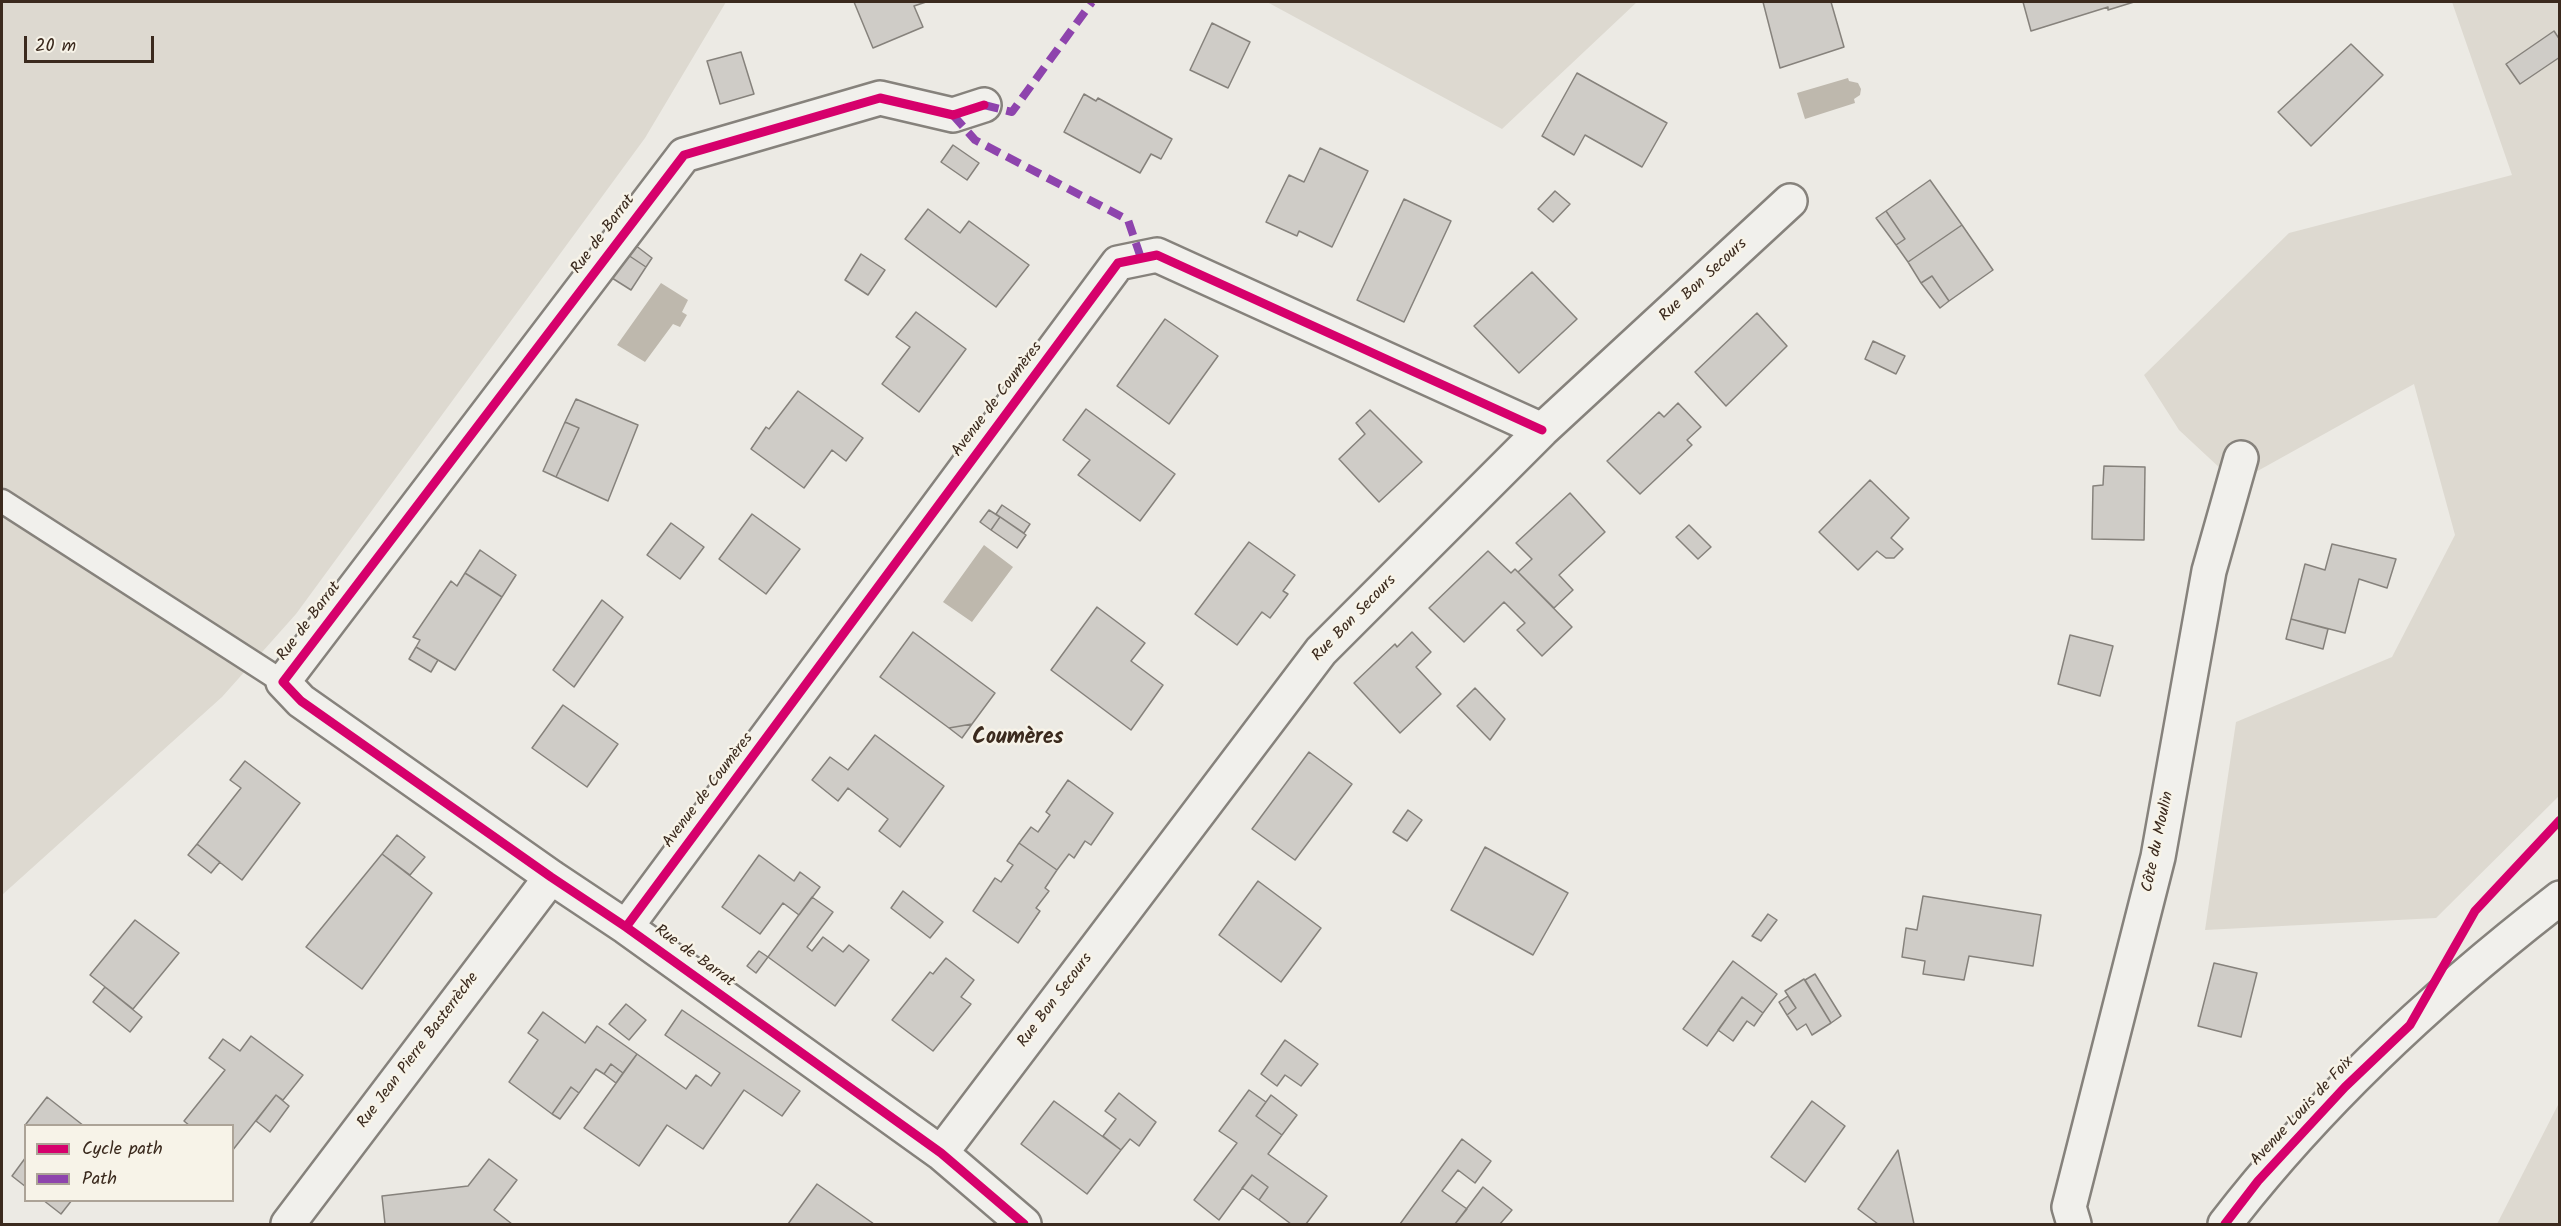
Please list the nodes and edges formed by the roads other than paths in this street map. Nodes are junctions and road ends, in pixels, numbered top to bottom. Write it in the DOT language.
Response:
graph roads {
  1 [pos="984,105"];
  2 [pos="1790,201"];
  3 [pos="1542,430"];
  4 [pos="2241,458"];
  5 [pos="2,501"];
  6 [pos="283,682"];
  7 [pos="551,878"];
  8 [pos="2559,898"];
  9 [pos="626,927"];
  10 [pos="941,1153"];
  11 [pos="288,1224"];
  12 [pos="1024,1224"];
  13 [pos="2074,1224"];
  14 [pos="2225,1224"];
  1 -- 6 [label="street, Rue de Barrat"];
  2 -- 3 [label="street, Rue Bon Secours"];
  3 -- 9 [label="street, Avenue de Coumères"];
  3 -- 10 [label="street, Rue Bon Secours"];
  4 -- 13 [label="street, Côte du Moulin"];
  5 -- 6 [label="lane"];
  6 -- 7 [label="street, Rue de Barrat"];
  7 -- 9 [label="street, Rue de Barrat"];
  7 -- 11 [label="street, Rue Jean Pierre Basterrèche"];
  8 -- 14 [label="street, Avenue Louis de Foix"];
  9 -- 10 [label="street, Rue de Barrat"];
  10 -- 12 [label="street, Rue de Barrat"];
}
